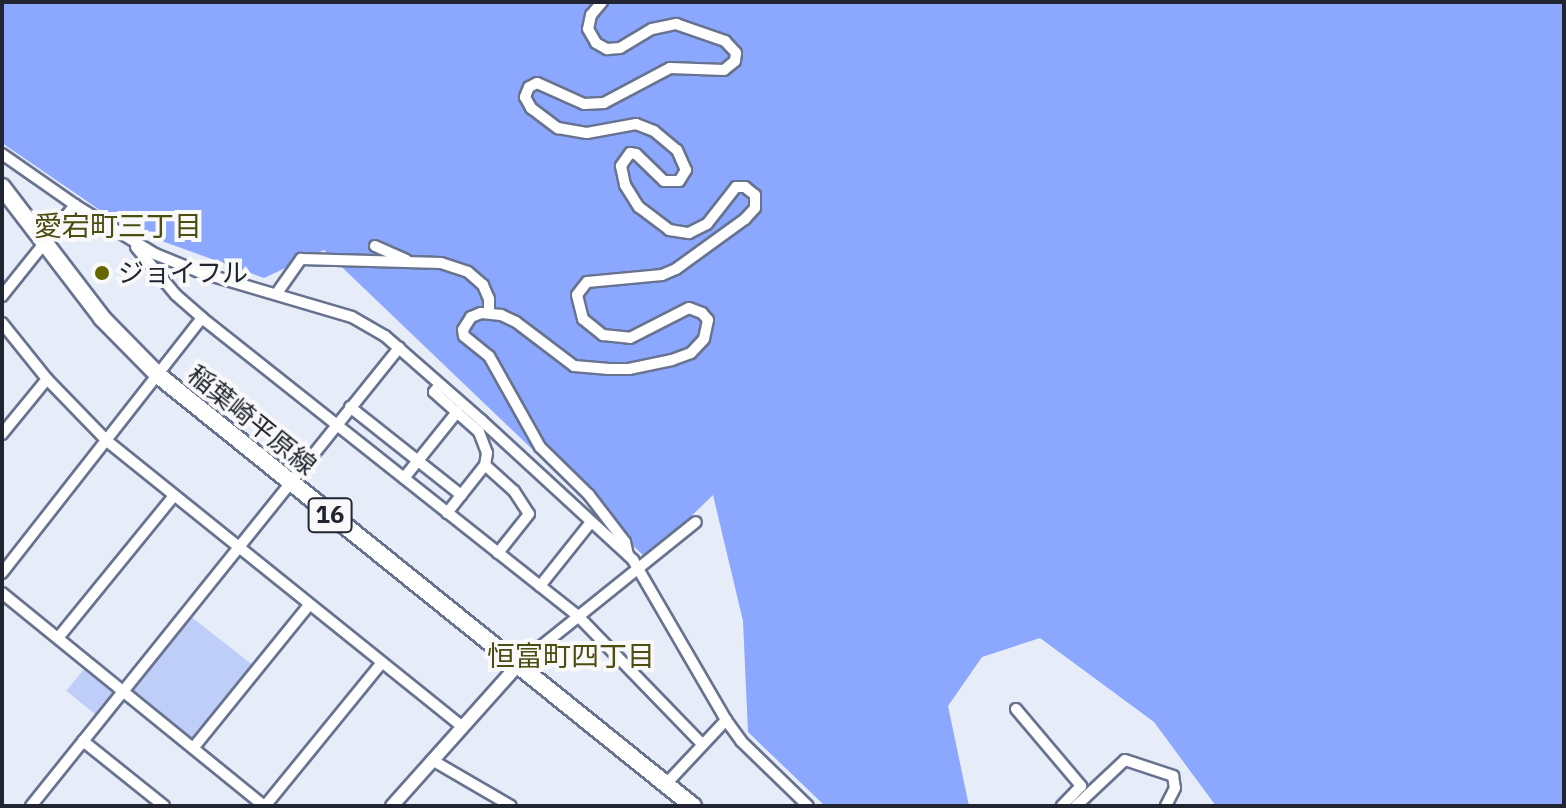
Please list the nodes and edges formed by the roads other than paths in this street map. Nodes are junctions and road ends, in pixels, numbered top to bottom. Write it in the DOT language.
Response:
graph roads {
  1 [pos="602,2"];
  2 [pos="2,154"];
  3 [pos="2,187"];
  4 [pos="75,205"];
  5 [pos="128,239"];
  6 [pos="44,242"];
  7 [pos="375,246"];
  8 [pos="411,263"];
  9 [pos="277,293"];
  10 [pos="2,296"];
  11 [pos="489,313"];
  12 [pos="202,318"];
  13 [pos="2,323"];
  14 [pos="399,348"];
  15 [pos="158,375"];
  16 [pos="47,379"];
  17 [pos="440,385"];
  18 [pos="350,407"];
  19 [pos="457,412"];
  20 [pos="336,424"];
  21 [pos="2,434"];
  22 [pos="107,441"];
  23 [pos="418,460"];
  24 [pos="485,465"];
  25 [pos="404,478"];
  26 [pos="289,482"];
  27 [pos="461,495"];
  28 [pos="174,496"];
  29 [pos="447,513"];
  30 [pos="591,522"];
  31 [pos="696,522"];
  32 [pos="238,547"];
  33 [pos="498,553"];
  34 [pos="628,555"];
  35 [pos="639,568"];
  36 [pos="2,573"];
  37 [pos="540,586"];
  38 [pos="2,593"];
  39 [pos="309,605"];
  40 [pos="578,616"];
  41 [pos="58,638"];
  42 [pos="381,664"];
  43 [pos="518,665"];
  44 [pos="122,691"];
  45 [pos="1016,709"];
  46 [pos="726,720"];
  47 [pos="462,726"];
  48 [pos="83,741"];
  49 [pos="701,743"];
  50 [pos="194,747"];
  51 [pos="432,760"];
  52 [pos="666,784"];
  53 [pos="249,801"];
  54 [pos="31,806"];
  55 [pos="164,806"];
  56 [pos="264,806"];
  57 [pos="392,806"];
  58 [pos="511,806"];
  59 [pos="693,806"];
  60 [pos="808,806"];
  61 [pos="1062,806"];
  62 [pos="1076,806"];
  63 [pos="1166,806"];
  1 -- 11 [label="street"];
  2 -- 4 [label="street"];
  3 -- 6 [label="main road, 稲葉崎平原線 / 16"];
  4 -- 5 [label="street"];
  4 -- 6 [label="street"];
  5 -- 9 [label="street"];
  5 -- 12 [label="street"];
  6 -- 10 [label="street"];
  6 -- 15 [label="main road, 稲葉崎平原線 / 16"];
  7 -- 8 [label="street"];
  8 -- 9 [label="street"];
  8 -- 11 [label="street"];
  9 -- 14 [label="street"];
  11 -- 34 [label="street"];
  12 -- 15 [label="street"];
  12 -- 20 [label="street"];
  13 -- 16 [label="street"];
  14 -- 17 [label="street"];
  14 -- 18 [label="street"];
  15 -- 22 [label="street"];
  15 -- 26 [label="main road, 稲葉崎平原線 / 16"];
  16 -- 21 [label="street"];
  16 -- 22 [label="street"];
  17 -- 19 [label="street"];
  17 -- 30 [label="street"];
  18 -- 20 [label="street"];
  18 -- 23 [label="street"];
  19 -- 23 [label="street"];
  19 -- 24 [label="street"];
  20 -- 25 [label="street"];
  20 -- 26 [label="street"];
  22 -- 28 [label="street"];
  22 -- 36 [label="street"];
  23 -- 25 [label="street"];
  23 -- 27 [label="street"];
  24 -- 27 [label="street"];
  24 -- 33 [label="street"];
  25 -- 29 [label="street"];
  26 -- 32 [label="street"];
  26 -- 43 [label="main road, 稲葉崎平原線 / 16"];
  27 -- 29 [label="street"];
  28 -- 32 [label="street"];
  28 -- 41 [label="street"];
  29 -- 33 [label="street"];
  30 -- 34 [label="street"];
  30 -- 37 [label="street"];
  31 -- 35 [label="street"];
  32 -- 39 [label="street"];
  32 -- 44 [label="street"];
  33 -- 37 [label="street"];
  34 -- 35 [label="street"];
  35 -- 40 [label="street"];
  35 -- 46 [label="street"];
  37 -- 40 [label="street"];
  38 -- 41 [label="street"];
  39 -- 42 [label="street"];
  39 -- 50 [label="street"];
  40 -- 43 [label="street"];
  40 -- 49 [label="street"];
  41 -- 44 [label="street"];
  42 -- 47 [label="street"];
  42 -- 56 [label="street"];
  43 -- 47 [label="street"];
  43 -- 52 [label="main road, 稲葉崎平原線 / 16"];
  44 -- 48 [label="street"];
  44 -- 50 [label="street"];
  45 -- 61 [label="street"];
  46 -- 49 [label="street"];
  46 -- 60 [label="street"];
  47 -- 51 [label="street"];
  48 -- 54 [label="street"];
  48 -- 55 [label="street"];
  49 -- 52 [label="street"];
  50 -- 53 [label="street"];
  51 -- 57 [label="street"];
  51 -- 58 [label="street"];
  52 -- 59 [label="main road, 稲葉崎平原線 / 16"];
  53 -- 56 [label="street"];
  62 -- 63 [label="street"];
}
